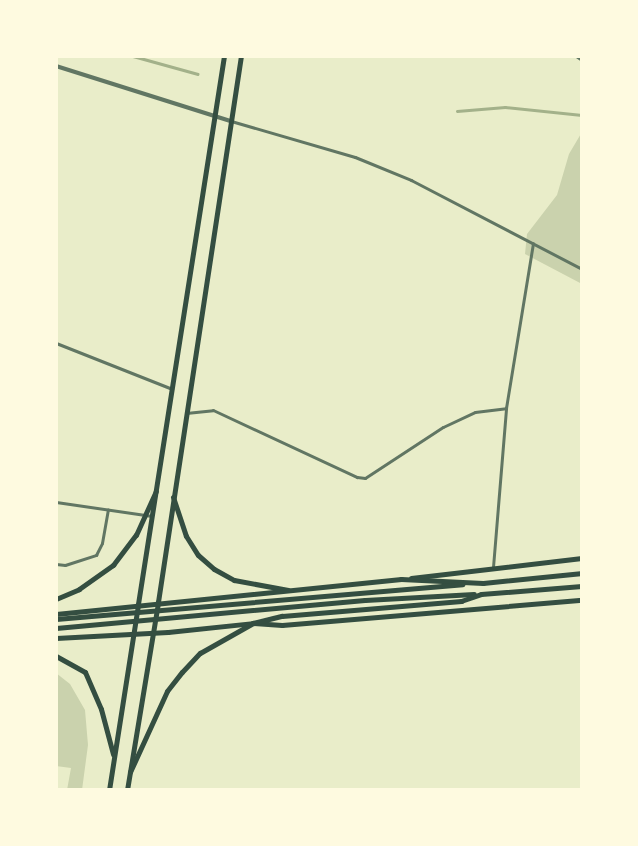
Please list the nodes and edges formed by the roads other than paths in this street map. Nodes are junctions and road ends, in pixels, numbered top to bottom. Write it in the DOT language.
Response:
graph roads {
  1 [pos="224,56"];
  2 [pos="241,56"];
  3 [pos="576,56"];
  4 [pos="582,60"];
  5 [pos="56,66"];
  6 [pos="214,116"];
  7 [pos="230,121"];
  8 [pos="533,243"];
  9 [pos="582,269"];
  10 [pos="56,343"];
  11 [pos="173,390"];
  12 [pos="506,408"];
  13 [pos="185,413"];
  14 [pos="156,491"];
  15 [pos="173,497"];
  16 [pos="56,502"];
  17 [pos="108,510"];
  18 [pos="145,516"];
  19 [pos="152,516"];
  20 [pos="582,558"];
  21 [pos="56,564"];
  22 [pos="493,567"];
  23 [pos="582,573"];
  24 [pos="401,579"];
  25 [pos="483,582"];
  26 [pos="582,586"];
  27 [pos="294,591"];
  28 [pos="481,594"];
  29 [pos="56,598"];
  30 [pos="582,600"];
  31 [pos="158,602"];
  32 [pos="138,604"];
  33 [pos="56,614"];
  34 [pos="56,619"];
  35 [pos="253,623"];
  36 [pos="56,628"];
  37 [pos="134,634"];
  38 [pos="153,634"];
  39 [pos="56,638"];
  40 [pos="56,656"];
  41 [pos="114,756"];
  42 [pos="130,772"];
  43 [pos="109,790"];
  44 [pos="127,790"];
  1 -- 6 [label="main road"];
  2 -- 7 [label="main road"];
  3 -- 4 [label="street"];
  5 -- 6 [label="street"];
  6 -- 7 [label="street"];
  6 -- 11 [label="main road"];
  7 -- 8 [label="street"];
  7 -- 13 [label="main road"];
  8 -- 9 [label="street"];
  8 -- 12 [label="street"];
  10 -- 11 [label="street"];
  11 -- 14 [label="main road"];
  12 -- 13 [label="street"];
  12 -- 22 [label="street"];
  13 -- 15 [label="main road"];
  14 -- 18 [label="main road"];
  14 -- 19 [label="main road"];
  15 -- 27 [label="main road"];
  15 -- 31 [label="main road"];
  16 -- 17 [label="street"];
  17 -- 18 [label="street"];
  17 -- 21 [label="street"];
  18 -- 19 [label="street"];
  18 -- 29 [label="main road"];
  19 -- 32 [label="main road"];
  20 -- 22 [label="main road"];
  22 -- 24 [label="main road"];
  23 -- 25 [label="main road"];
  24 -- 25 [label="main road"];
  24 -- 27 [label="main road"];
  25 -- 34 [label="main road"];
  26 -- 28 [label="main road"];
  27 -- 31 [label="main road"];
  28 -- 35 [label="main road"];
  28 -- 36 [label="main road"];
  30 -- 35 [label="main road"];
  31 -- 32 [label="main road"];
  31 -- 38 [label="main road"];
  32 -- 33 [label="main road"];
  32 -- 37 [label="main road"];
  35 -- 38 [label="main road"];
  35 -- 42 [label="main road"];
  37 -- 38 [label="main road"];
  37 -- 39 [label="main road"];
  37 -- 41 [label="main road"];
  38 -- 42 [label="main road"];
  40 -- 41 [label="main road"];
  41 -- 43 [label="main road"];
  42 -- 44 [label="main road"];
}
